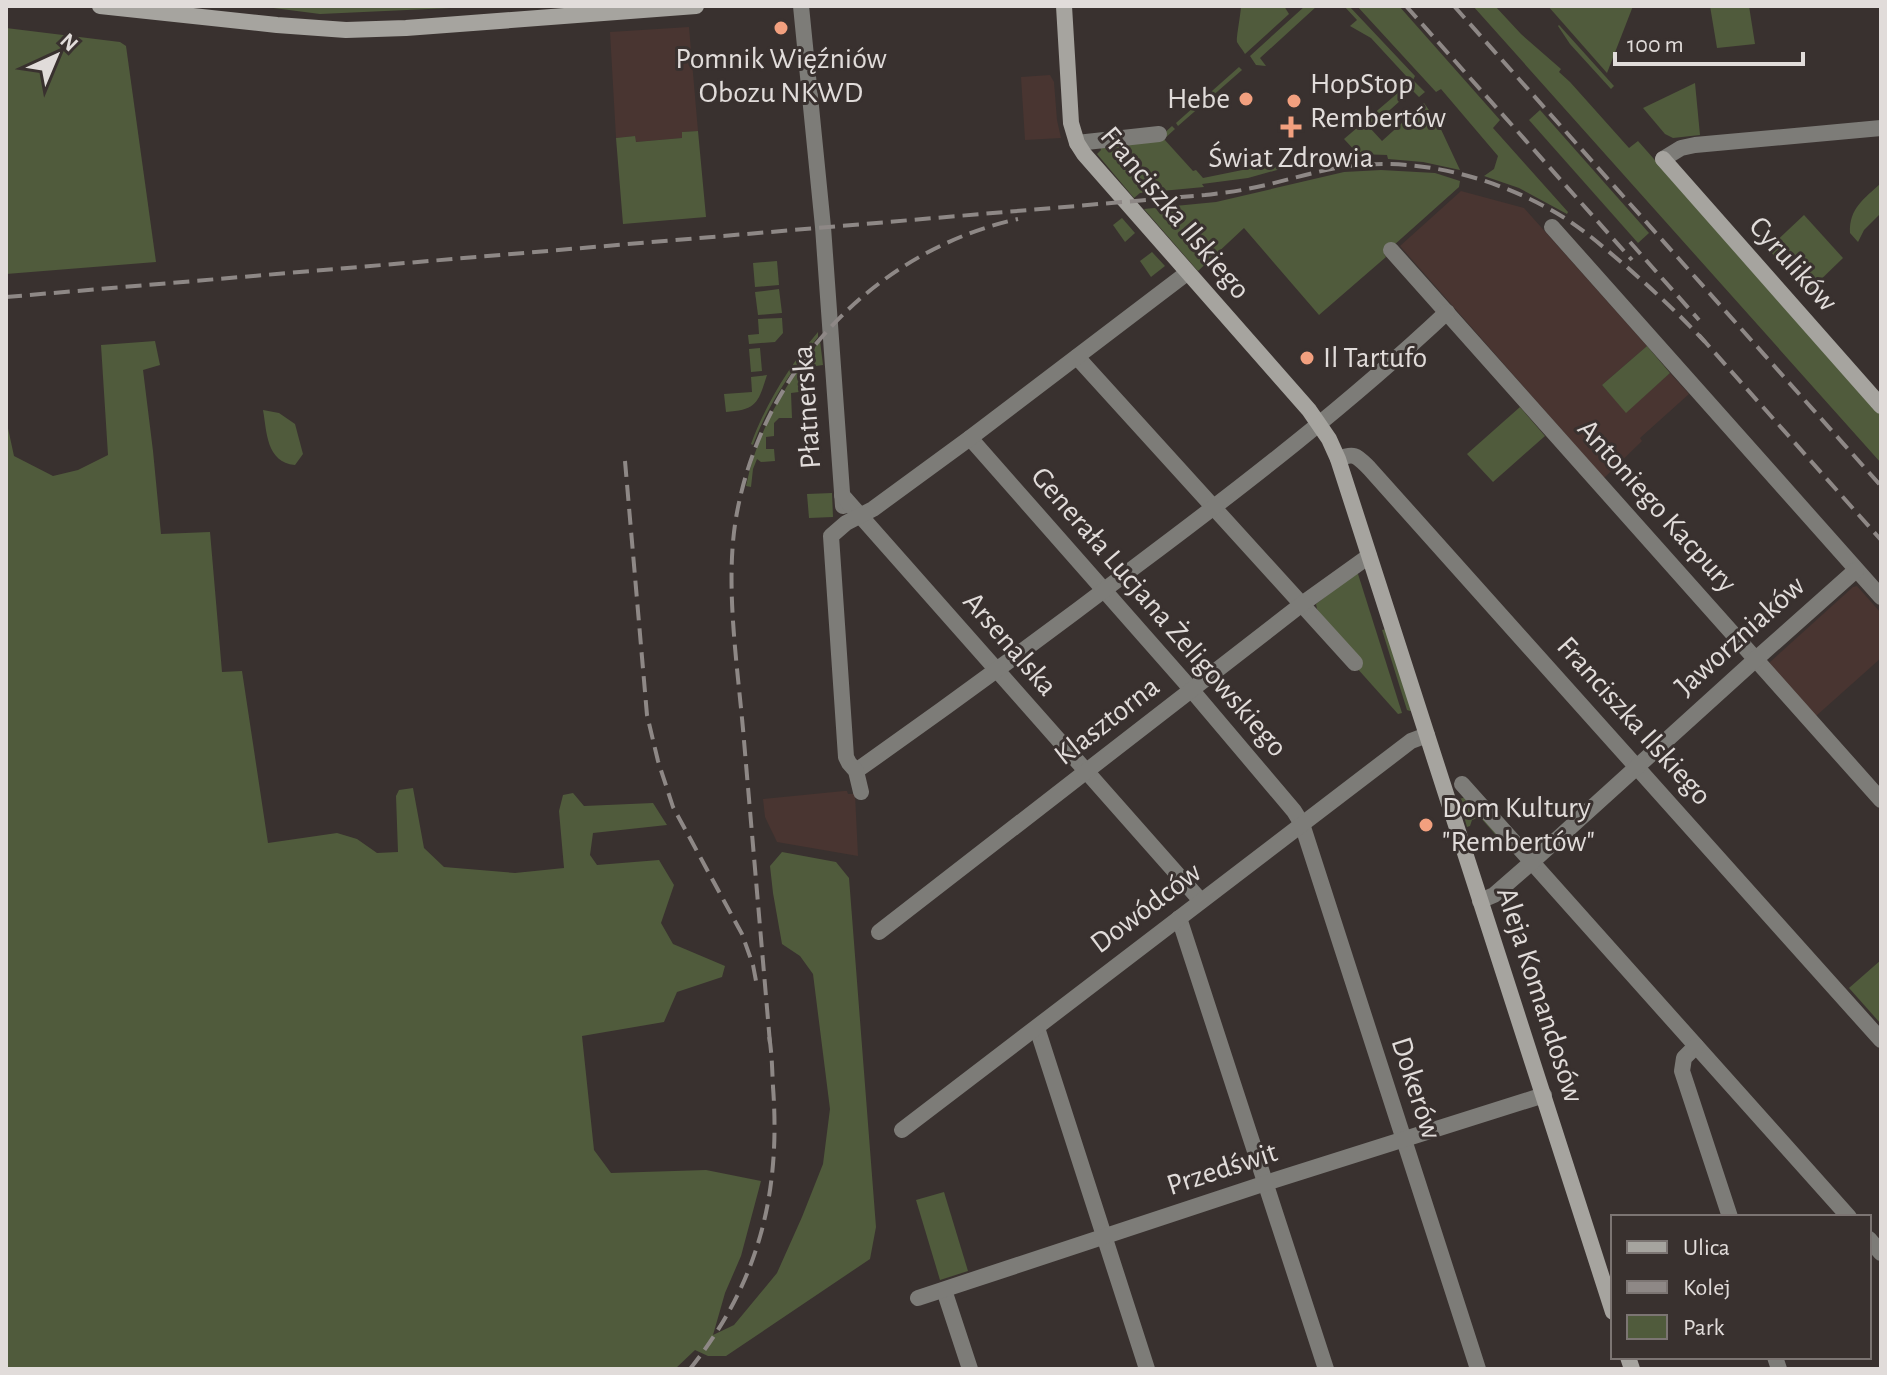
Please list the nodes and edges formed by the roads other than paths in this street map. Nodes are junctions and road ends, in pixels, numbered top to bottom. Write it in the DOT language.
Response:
graph roads {
  1 [pos="100,6"];
  2 [pos="696,6"];
  3 [pos="801,6"];
  4 [pos="1064,6"];
  5 [pos="1875,128"];
  6 [pos="1159,134"];
  7 [pos="1077,143"];
  8 [pos="1881,145"];
  9 [pos="1552,227"];
  10 [pos="1391,250"];
  11 [pos="1187,273"];
  12 [pos="1447,312"];
  13 [pos="1077,357"];
  14 [pos="1881,406"];
  15 [pos="1320,424"];
  16 [pos="970,438"];
  17 [pos="1338,459"];
  18 [pos="1215,507"];
  19 [pos="854,520"];
  20 [pos="1369,556"];
  21 [pos="1856,570"];
  22 [pos="1104,590"];
  23 [pos="1881,597"];
  24 [pos="1302,604"];
  25 [pos="1756,659"];
  26 [pos="1355,663"];
  27 [pos="996,671"];
  28 [pos="1193,691"];
  29 [pos="1427,735"];
  30 [pos="1637,767"];
  31 [pos="856,771"];
  32 [pos="1086,772"];
  33 [pos="1462,784"];
  34 [pos="861,792"];
  35 [pos="1881,800"];
  36 [pos="1302,824"];
  37 [pos="1532,862"];
  38 [pos="1201,901"];
  39 [pos="1480,901"];
  40 [pos="1179,918"];
  41 [pos="879,932"];
  42 [pos="1037,1028"];
  43 [pos="1881,1040"];
  44 [pos="1696,1046"];
  45 [pos="1544,1095"];
  46 [pos="902,1130"];
  47 [pos="1403,1139"];
  48 [pos="1266,1183"];
  49 [pos="1729,1215"];
  50 [pos="1847,1215"];
  51 [pos="1105,1237"];
  52 [pos="944,1290"];
  53 [pos="918,1298"];
  54 [pos="1611,1306"];
  55 [pos="970,1369"];
  56 [pos="1147,1369"];
  57 [pos="1326,1369"];
  58 [pos="1478,1369"];
  1 -- 2 [label="street"];
  3 -- 19 [label="street, Płatnerska"];
  4 -- 7 [label="street, Franciszka Ilskiego"];
  5 -- 8 [label="street"];
  5 -- 14 [label="street, Cyrulików"];
  6 -- 7 [label="street"];
  7 -- 11 [label="street, Franciszka Ilskiego"];
  9 -- 21 [label="street"];
  10 -- 12 [label="street, Antoniego Kacpury"];
  11 -- 13 [label="street"];
  11 -- 15 [label="street, Franciszka Ilskiego"];
  12 -- 15 [label="street"];
  12 -- 25 [label="street, Antoniego Kacpury"];
  13 -- 16 [label="street"];
  13 -- 18 [label="street"];
  15 -- 17 [label="street, Aleja Komandosów"];
  15 -- 18 [label="street"];
  16 -- 19 [label="street"];
  16 -- 22 [label="street, Generała Lucjana Żeligowskiego"];
  17 -- 20 [label="street, Aleja Komandosów"];
  17 -- 30 [label="street, Franciszka Ilskiego"];
  18 -- 22 [label="street"];
  18 -- 24 [label="street"];
  19 -- 27 [label="street, Arsenalska"];
  19 -- 31 [label="street"];
  20 -- 24 [label="street, Klasztorna"];
  20 -- 29 [label="street, Aleja Komandosów"];
  21 -- 23 [label="street"];
  21 -- 25 [label="street, Jaworzniaków"];
  22 -- 27 [label="street"];
  22 -- 28 [label="street, Generała Lucjana Żeligowskiego"];
  24 -- 26 [label="street"];
  24 -- 28 [label="street, Klasztorna"];
  25 -- 30 [label="street, Jaworzniaków"];
  25 -- 35 [label="street, Antoniego Kacpury"];
  27 -- 31 [label="street"];
  27 -- 32 [label="street, Arsenalska"];
  28 -- 32 [label="street, Klasztorna"];
  28 -- 36 [label="street, Generała Lucjana Żeligowskiego"];
  29 -- 36 [label="street, Dowódców"];
  29 -- 39 [label="street, Aleja Komandosów"];
  30 -- 37 [label="street, Jaworzniaków"];
  30 -- 43 [label="street, Franciszka Ilskiego"];
  31 -- 34 [label="street"];
  32 -- 38 [label="street, Arsenalska"];
  32 -- 41 [label="street, Klasztorna"];
  33 -- 37 [label="street"];
  36 -- 38 [label="street, Dowódców"];
  36 -- 47 [label="street, Dokerów"];
  37 -- 39 [label="street, Jaworzniaków"];
  37 -- 44 [label="street"];
  38 -- 40 [label="street, Dowódców"];
  39 -- 45 [label="street, Aleja Komandosów"];
  40 -- 42 [label="street, Dowódców"];
  40 -- 48 [label="street"];
  42 -- 46 [label="street, Dowódców"];
  42 -- 51 [label="street"];
  44 -- 49 [label="street"];
  44 -- 50 [label="street"];
  45 -- 47 [label="street, Przedświt"];
  45 -- 54 [label="street, Aleja Komandosów"];
  47 -- 48 [label="street, Przedświt"];
  47 -- 58 [label="street, Dokerów"];
  48 -- 51 [label="street, Przedświt"];
  48 -- 57 [label="street"];
  51 -- 52 [label="street, Przedświt"];
  51 -- 56 [label="street"];
  52 -- 53 [label="street, Przedświt"];
  52 -- 55 [label="street"];
}
